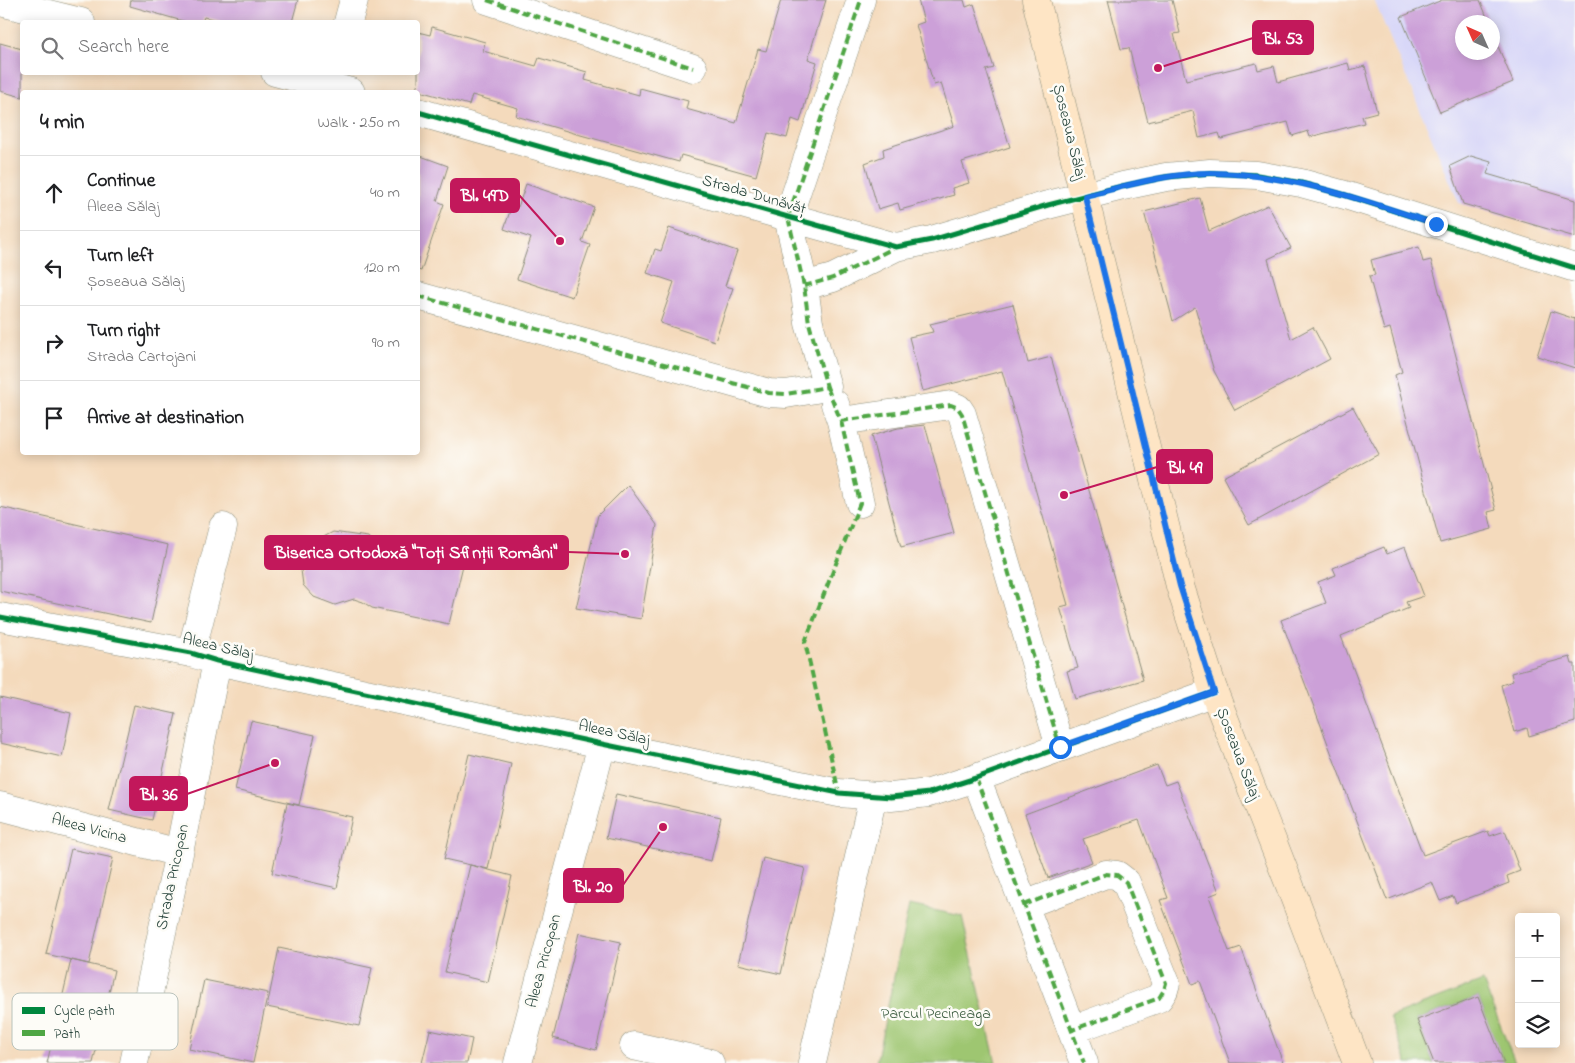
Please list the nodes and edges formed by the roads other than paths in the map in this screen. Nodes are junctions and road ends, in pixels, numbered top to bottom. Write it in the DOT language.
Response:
graph roads {
  1 [pos="354,0"];
  2 [pos="861,0"];
  3 [pos="1036,0"];
  4 [pos="0,2"];
  5 [pos="499,2"];
  6 [pos="73,20"];
  7 [pos="349,20"];
  8 [pos="694,68"];
  9 [pos="288,75"];
  10 [pos="337,86"];
  11 [pos="420,113"];
  12 [pos="1085,196"];
  13 [pos="788,217"];
  14 [pos="896,247"];
  15 [pos="1575,268"];
  16 [pos="804,286"];
  17 [pos="420,297"];
  18 [pos="827,387"];
  19 [pos="841,420"];
  20 [pos="860,503"];
  21 [pos="223,527"];
  22 [pos="0,617"];
  23 [pos="191,653"];
  24 [pos="217,661"];
  25 [pos="1214,692"];
  26 [pos="602,744"];
  27 [pos="1060,747"];
  28 [pos="976,778"];
  29 [pos="873,796"];
  30 [pos="0,806"];
  31 [pos="179,853"];
  32 [pos="1024,905"];
  33 [pos="149,993"];
  34 [pos="1072,1030"];
  35 [pos="634,1046"];
  36 [pos="137,1050"];
  37 [pos="134,1063"];
  38 [pos="518,1063"];
  39 [pos="710,1063"];
  40 [pos="812,1063"];
  41 [pos="1084,1063"];
  42 [pos="1357,1063"];
  1 -- 7 [label="street"];
  2 -- 13 [label="street"];
  3 -- 12 [label="street, Șoseaua Sălaj"];
  4 -- 6 [label="street"];
  5 -- 8 [label="street"];
  9 -- 10 [label="street"];
  11 -- 13 [label="street, Strada Dunăvăț"];
  12 -- 14 [label="street, Strada Dunăvăț"];
  12 -- 15 [label="street, Strada Dunăvăț"];
  12 -- 25 [label="street, Șoseaua Sălaj"];
  13 -- 14 [label="street, Strada Dunăvăț"];
  13 -- 16 [label="street"];
  14 -- 16 [label="street"];
  16 -- 18 [label="street"];
  17 -- 18 [label="street"];
  18 -- 19 [label="street"];
  19 -- 20 [label="street"];
  19 -- 27 [label="street"];
  21 -- 23 [label="street"];
  22 -- 23 [label="street, Aleea Sălaj"];
  23 -- 24 [label="street, Aleea Sălaj"];
  24 -- 26 [label="street, Aleea Sălaj"];
  24 -- 31 [label="street, Strada Pricopan"];
  25 -- 27 [label="street, Aleea Sălaj"];
  25 -- 42 [label="street, Șoseaua Sălaj"];
  26 -- 29 [label="street, Aleea Sălaj"];
  26 -- 38 [label="street, Aleea Pricopan"];
  27 -- 28 [label="street, Aleea Sălaj"];
  28 -- 29 [label="street, Aleea Sălaj"];
  28 -- 32 [label="street"];
  29 -- 40 [label="street"];
  30 -- 31 [label="street, Aleea Vicina"];
  31 -- 33 [label="street, Strada Pricopan"];
  32 -- 34 [label="street"];
  32 -- 34 [label="street"];
  34 -- 41 [label="street"];
  35 -- 39 [label="street"];
  36 -- 37 [label="street, Strada Pricopan"];
}
